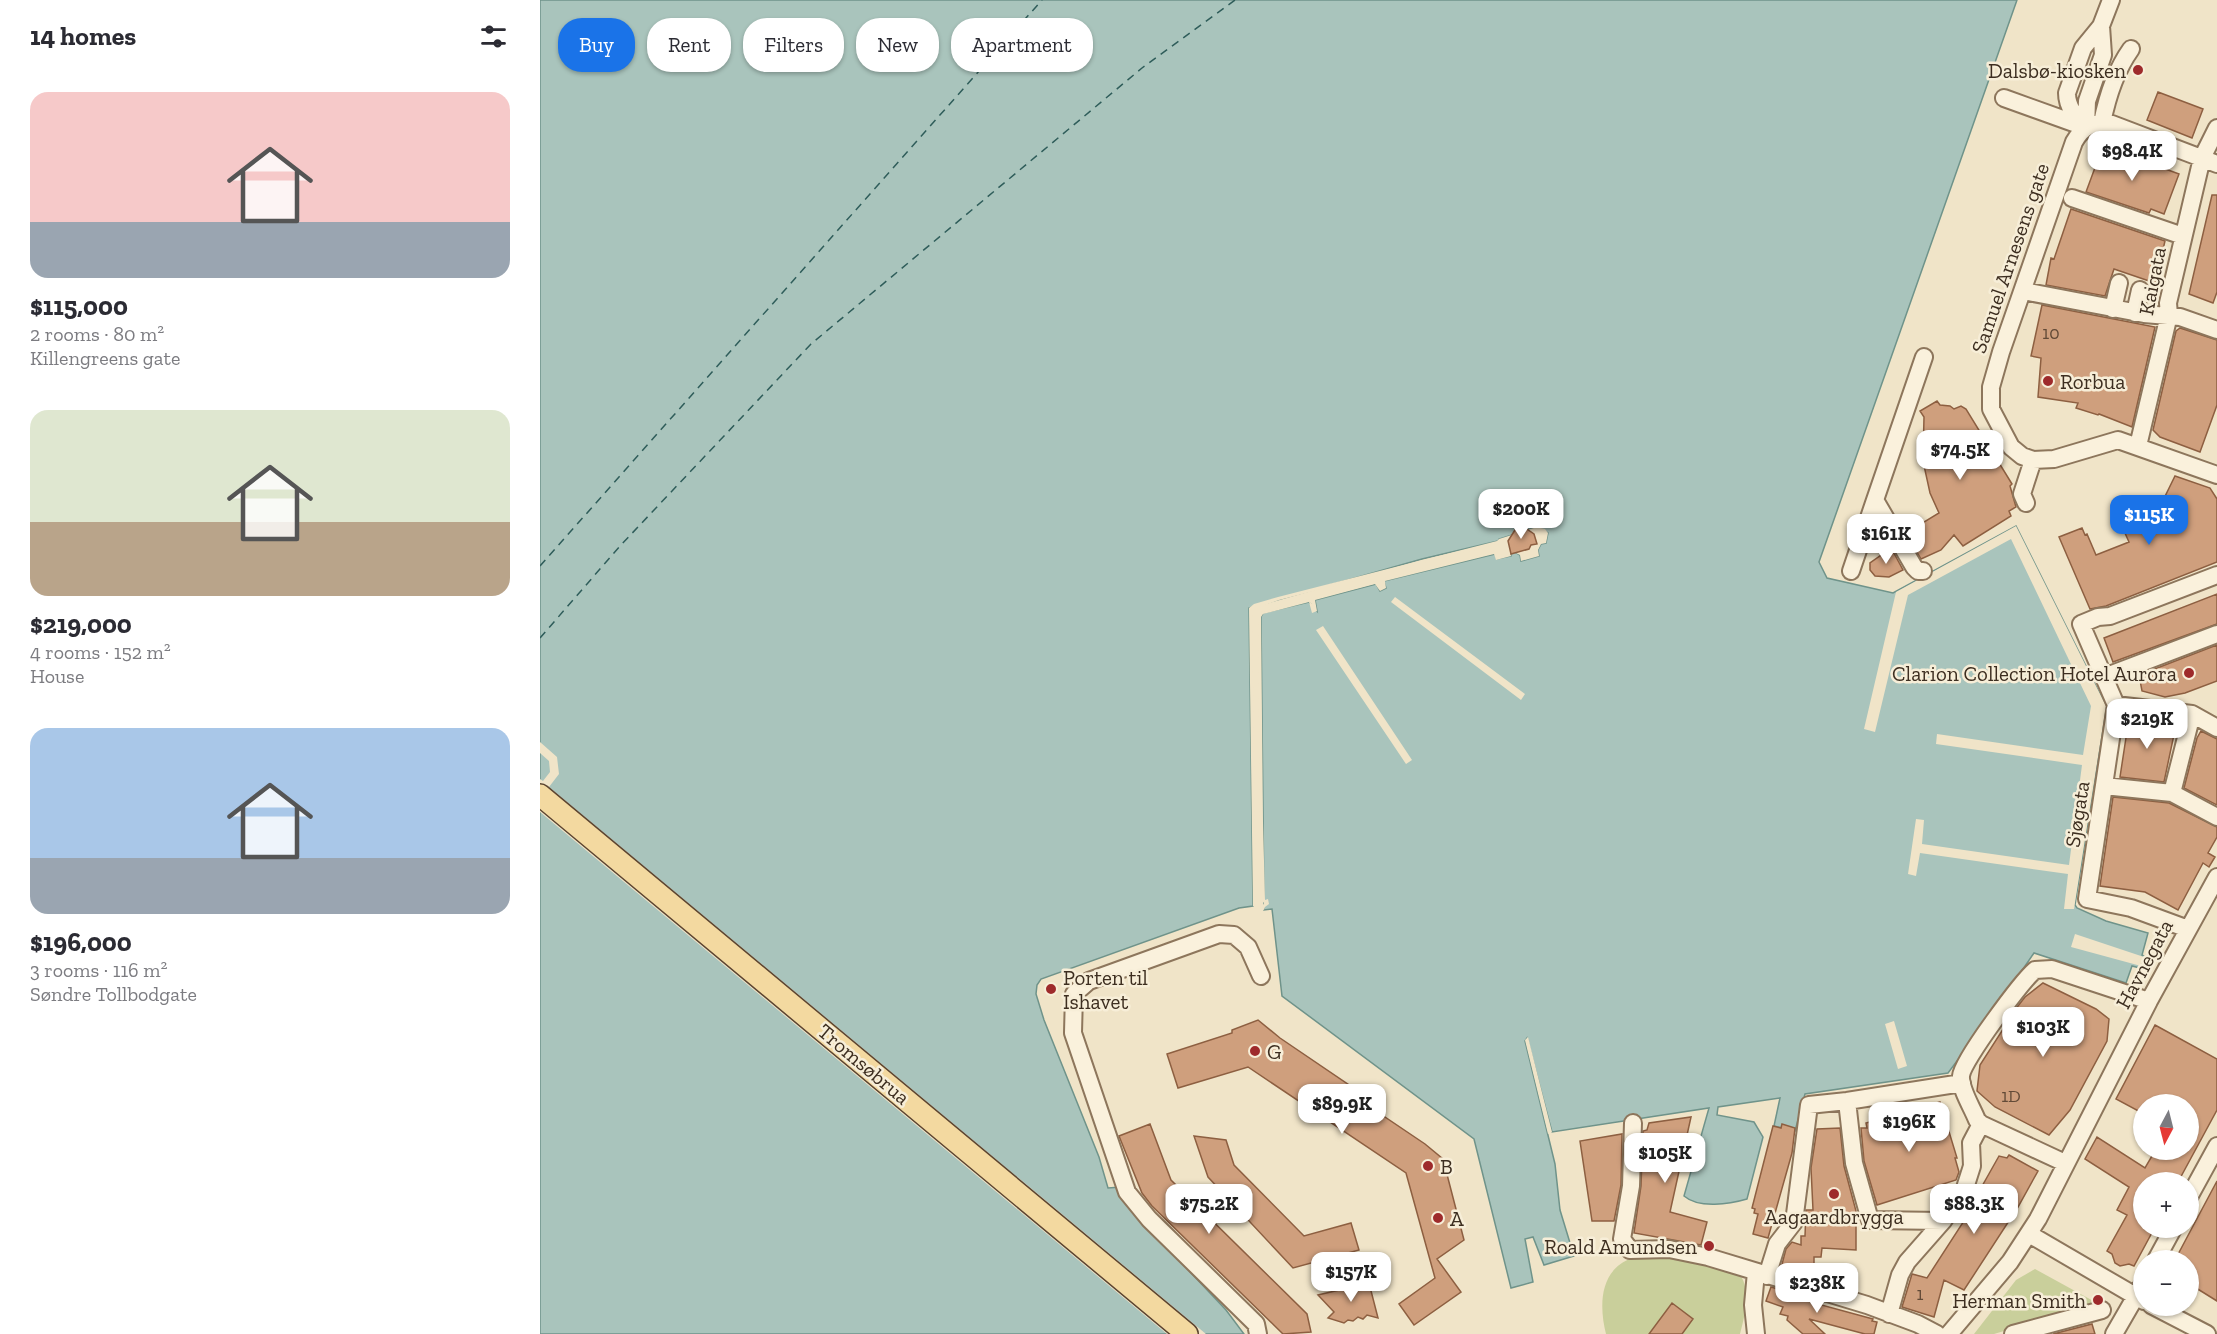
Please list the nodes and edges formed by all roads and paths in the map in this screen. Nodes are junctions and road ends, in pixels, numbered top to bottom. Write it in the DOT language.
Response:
graph roads {
  1 [pos="2111,0"];
  2 [pos="2131,49"];
  3 [pos="2004,98"];
  4 [pos="2102,123"];
  5 [pos="2086,127"];
  6 [pos="2217,128"];
  7 [pos="2209,161"];
  8 [pos="2072,198"];
  9 [pos="2183,236"];
  10 [pos="2119,283"];
  11 [pos="2140,290"];
  12 [pos="2023,291"];
  13 [pos="2113,309"];
  14 [pos="2135,313"];
  15 [pos="2169,315"];
  16 [pos="2217,330"];
  17 [pos="1924,357"];
  18 [pos="2138,446"];
  19 [pos="2032,460"];
  20 [pos="2217,474"];
  21 [pos="2024,498"];
  22 [pos="1875,500"];
  23 [pos="1851,571"];
  24 [pos="1923,571"];
  25 [pos="2217,575"];
  26 [pos="2217,634"];
  27 [pos="2104,677"];
  28 [pos="2116,705"];
  29 [pos="2192,714"];
  30 [pos="2217,728"];
  31 [pos="2104,786"];
  32 [pos="2172,793"];
  33 [pos="540,795"];
  34 [pos="2217,816"];
  35 [pos="2217,877"];
  36 [pos="2188,929"];
  37 [pos="1261,976"];
  38 [pos="2149,1001"];
  39 [pos="1962,1083"];
  40 [pos="1847,1101"];
  41 [pos="1633,1123"];
  42 [pos="1981,1124"];
  43 [pos="2217,1146"];
  44 [pos="2065,1163"];
  45 [pos="2199,1179"];
  46 [pos="1943,1221"];
  47 [pos="2029,1234"];
  48 [pos="1762,1274"];
  49 [pos="2133,1295"];
  50 [pos="2133,1307"];
  51 [pos="2102,1310"];
  52 [pos="1889,1314"];
  53 [pos="2172,1316"];
  54 [pos="1759,1333"];
  55 [pos="1187,1334"];
  56 [pos="1258,1334"];
  57 [pos="1936,1334"];
  58 [pos="1949,1334"];
  59 [pos="2013,1334"];
  60 [pos="2114,1334"];
  61 [pos="2207,1334"];
  1 -- 5 [label="street"];
  2 -- 4 [label="street"];
  3 -- 5 [label="street"];
  4 -- 5 [label="street"];
  4 -- 7 [label="street"];
  5 -- 12 [label="street, Samuel Arnesens gate"];
  6 -- 7 [label="street, Kaigata"];
  7 -- 9 [label="street, Kaigata"];
  8 -- 9 [label="street"];
  9 -- 15 [label="street, Kaigata"];
  10 -- 13 [label="street"];
  11 -- 14 [label="street"];
  12 -- 13 [label="street"];
  12 -- 19 [label="street, Samuel Arnesens gate"];
  13 -- 14 [label="street"];
  14 -- 15 [label="street"];
  15 -- 16 [label="street"];
  15 -- 18 [label="street, Kaigata"];
  17 -- 22 [label="street"];
  18 -- 19 [label="street"];
  18 -- 20 [label="street"];
  19 -- 21 [label="street"];
  22 -- 23 [label="street"];
  22 -- 24 [label="street"];
  25 -- 27 [label="street"];
  26 -- 27 [label="street"];
  27 -- 28 [label="street"];
  28 -- 29 [label="street"];
  28 -- 31 [label="street, Sjøgata"];
  29 -- 30 [label="street"];
  29 -- 32 [label="street"];
  31 -- 32 [label="street"];
  31 -- 36 [label="street, Sjøgata"];
  32 -- 34 [label="street"];
  33 -- 55 [label="main road, Tromsøbrua"];
  35 -- 36 [label="street, Havnegata"];
  36 -- 38 [label="street, Havnegata"];
  37 -- 56 [label="street"];
  38 -- 39 [label="street"];
  38 -- 44 [label="street, Havnegata"];
  39 -- 40 [label="street"];
  39 -- 42 [label="street"];
  40 -- 46 [label="street"];
  40 -- 48 [label="street"];
  41 -- 48 [label="street"];
  42 -- 44 [label="street"];
  42 -- 46 [label="street"];
  43 -- 45 [label="street"];
  44 -- 47 [label="street, Havnegata"];
  46 -- 52 [label="street"];
  47 -- 49 [label="street"];
  47 -- 58 [label="street, Havnegata"];
  48 -- 52 [label="street"];
  48 -- 54 [label="street"];
  50 -- 60 [label="street"];
  51 -- 59 [label="street"];
  52 -- 57 [label="street"];
  53 -- 61 [label="street"];
}
